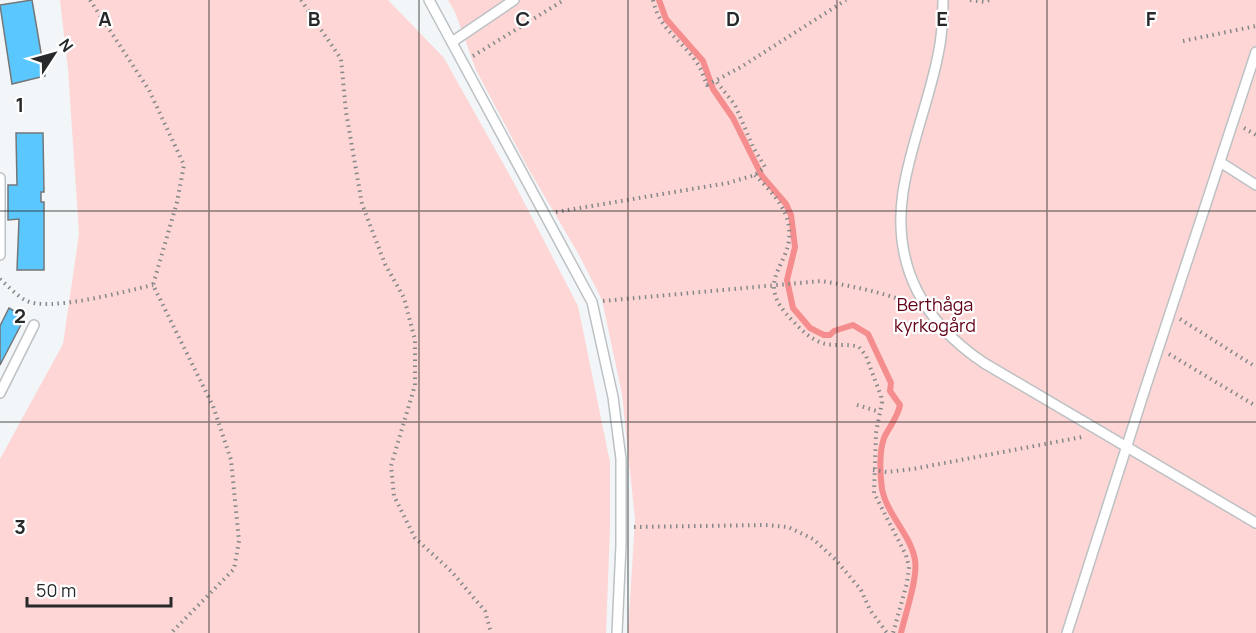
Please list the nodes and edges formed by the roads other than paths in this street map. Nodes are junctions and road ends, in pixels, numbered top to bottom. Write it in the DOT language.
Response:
graph roads {
  1 [pos="429,0"];
  2 [pos="514,0"];
  3 [pos="943,0"];
  4 [pos="452,42"];
  5 [pos="1256,52"];
  6 [pos="1220,162"];
  7 [pos="0,178"];
  8 [pos="1256,184"];
  9 [pos="0,255"];
  10 [pos="34,325"];
  11 [pos="0,391"];
  12 [pos="1127,448"];
  13 [pos="1256,523"];
  14 [pos="617,633"];
  15 [pos="1067,633"];
  1 -- 4 [label="lane"];
  2 -- 4 [label="lane"];
  3 -- 12 [label="lane"];
  4 -- 14 [label="lane"];
  5 -- 6 [label="lane"];
  6 -- 8 [label="lane"];
  6 -- 12 [label="lane"];
  7 -- 9 [label="lane"];
  10 -- 11 [label="lane"];
  12 -- 13 [label="lane"];
  12 -- 15 [label="lane"];
}
